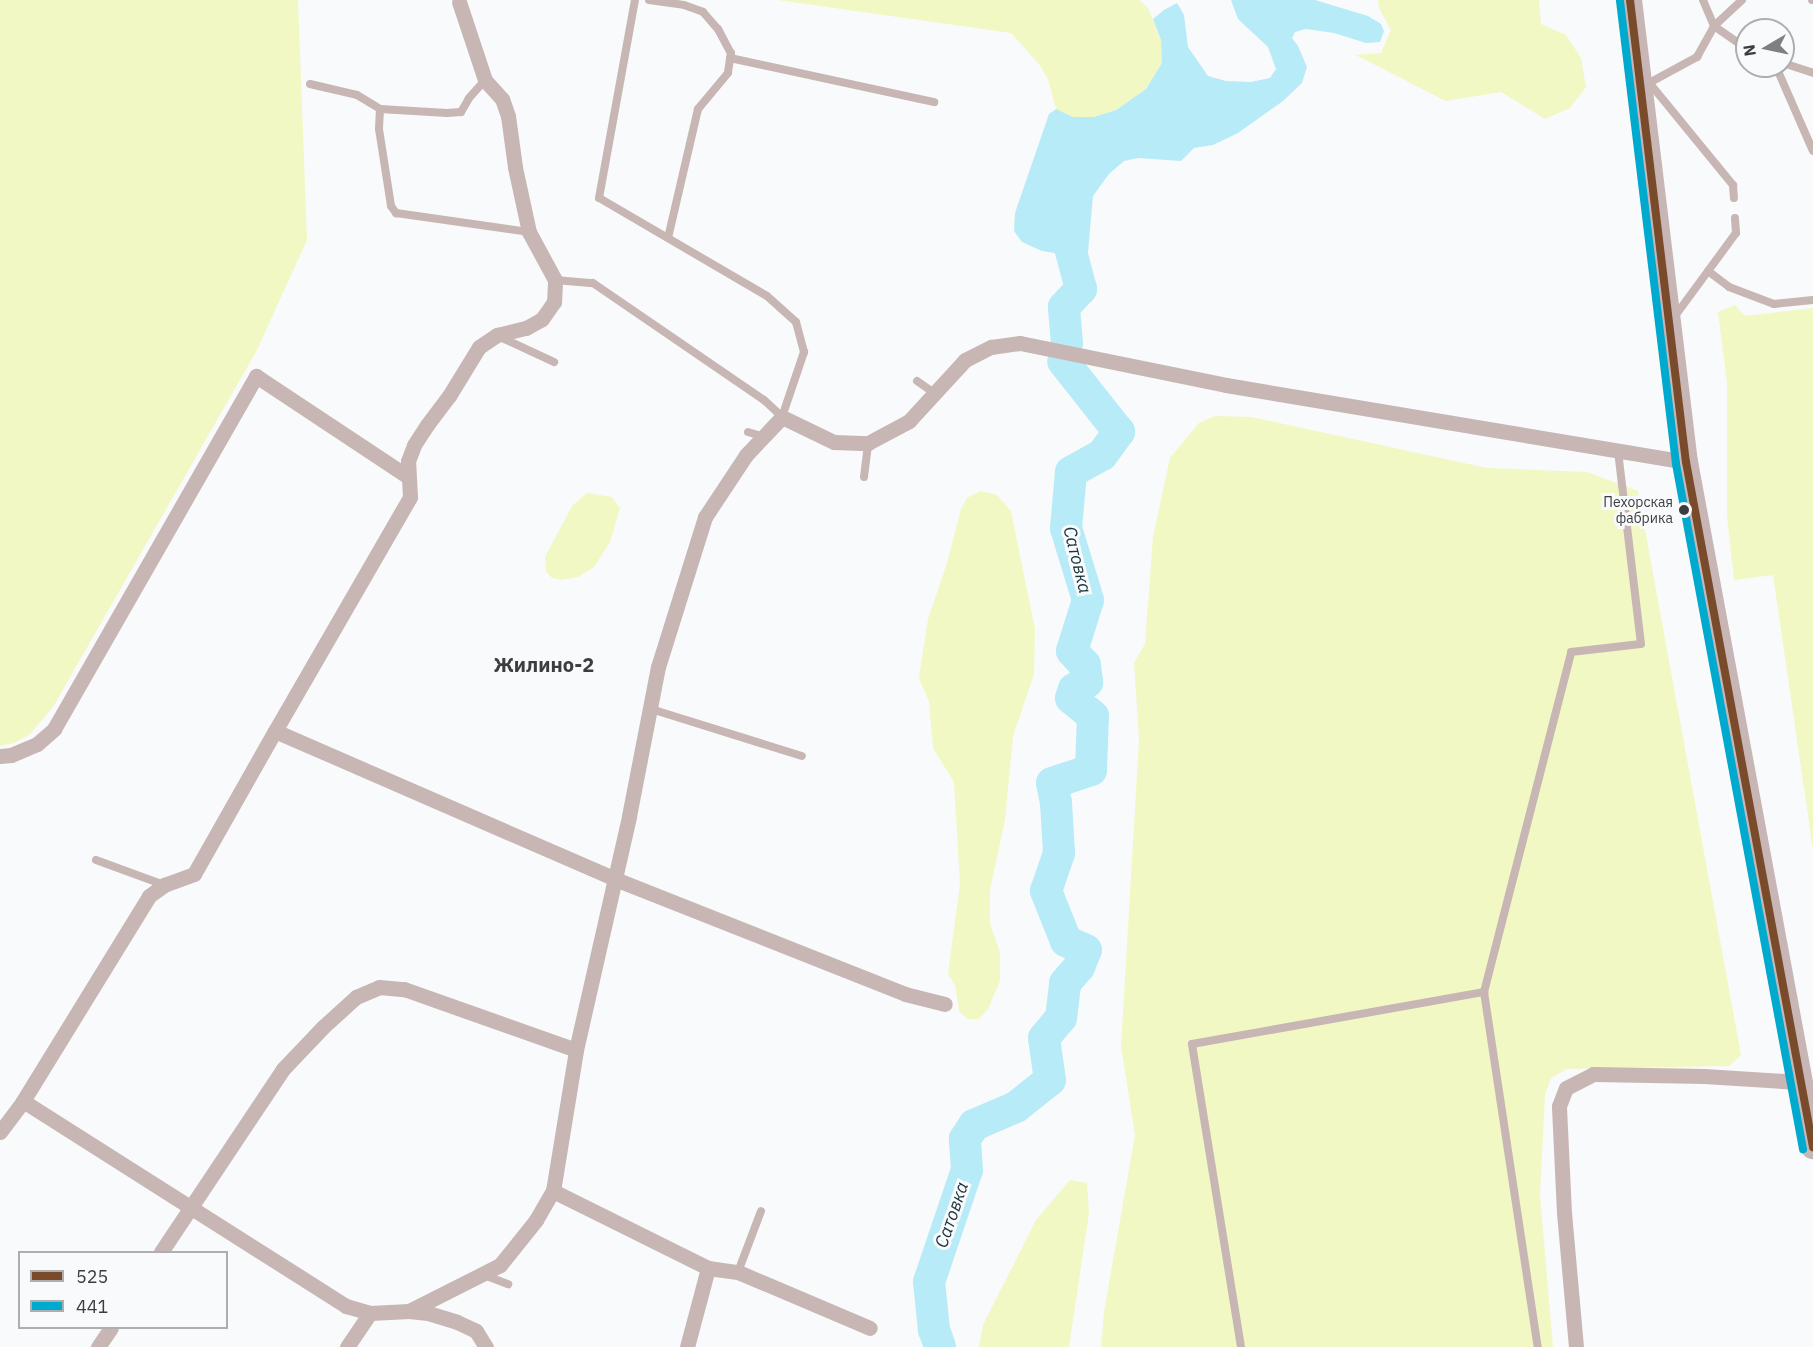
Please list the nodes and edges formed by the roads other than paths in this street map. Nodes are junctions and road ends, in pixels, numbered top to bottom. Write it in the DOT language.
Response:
graph roads {
  1 [pos="635,0"];
  2 [pos="649,0"];
  3 [pos="1630,0"];
  4 [pos="1703,0"];
  5 [pos="1742,0"];
  6 [pos="459,2"];
  7 [pos="1714,26"];
  8 [pos="1735,41"];
  9 [pos="730,57"];
  10 [pos="1795,67"];
  11 [pos="1813,73"];
  12 [pos="1643,76"];
  13 [pos="1781,78"];
  14 [pos="485,80"];
  15 [pos="310,84"];
  16 [pos="934,102"];
  17 [pos="380,109"];
  18 [pos="1813,150"];
  19 [pos="1734,198"];
  20 [pos="1735,218"];
  21 [pos="530,232"];
  22 [pos="668,238"];
  23 [pos="1708,271"];
  24 [pos="555,280"];
  25 [pos="1813,300"];
  26 [pos="1668,324"];
  27 [pos="497,335"];
  28 [pos="554,362"];
  29 [pos="917,381"];
  30 [pos="934,393"];
  31 [pos="782,417"];
  32 [pos="748,432"];
  33 [pos="764,437"];
  34 [pos="868,443"];
  35 [pos="1618,451"];
  36 [pos="1686,462"];
  37 [pos="407,476"];
  38 [pos="864,477"];
  39 [pos="651,709"];
  40 [pos="275,731"];
  41 [pos="0,756"];
  42 [pos="802,756"];
  43 [pos="96,861"];
  44 [pos="615,879"];
  45 [pos="164,885"];
  46 [pos="1484,992"];
  47 [pos="945,1004"];
  48 [pos="576,1050"];
  49 [pos="1799,1082"];
  50 [pos="23,1101"];
  51 [pos="0,1132"];
  52 [pos="1813,1147"];
  53 [pos="553,1191"];
  54 [pos="190,1209"];
  55 [pos="761,1211"];
  56 [pos="162,1251"];
  57 [pos="708,1268"];
  58 [pos="738,1272"];
  59 [pos="482,1275"];
  60 [pos="508,1284"];
  61 [pos="409,1311"];
  62 [pos="370,1313"];
  63 [pos="870,1328"];
  64 [pos="110,1329"];
  65 [pos="98,1347"];
  66 [pos="347,1347"];
  67 [pos="486,1347"];
  68 [pos="687,1347"];
  69 [pos="1241,1347"];
  70 [pos="1538,1347"];
  71 [pos="1576,1347"];
  1 -- 22 [label="lane"];
  2 -- 9 [label="lane"];
  3 -- 12 [label="main road"];
  4 -- 7 [label="lane"];
  5 -- 7 [label="lane"];
  6 -- 14 [label="street"];
  7 -- 8 [label="lane"];
  7 -- 12 [label="lane"];
  9 -- 16 [label="lane"];
  9 -- 22 [label="lane"];
  10 -- 11 [label="lane"];
  12 -- 19 [label="lane"];
  12 -- 26 [label="main road"];
  13 -- 18 [label="lane"];
  14 -- 17 [label="lane"];
  14 -- 21 [label="street"];
  15 -- 17 [label="lane"];
  17 -- 21 [label="lane"];
  20 -- 23 [label="lane"];
  21 -- 24 [label="street"];
  22 -- 31 [label="lane"];
  23 -- 25 [label="lane"];
  23 -- 26 [label="lane"];
  24 -- 27 [label="street"];
  24 -- 31 [label="lane"];
  26 -- 36 [label="main road"];
  27 -- 28 [label="lane"];
  27 -- 37 [label="street"];
  29 -- 30 [label="lane"];
  30 -- 34 [label="street"];
  30 -- 35 [label="street"];
  31 -- 33 [label="street"];
  31 -- 34 [label="street"];
  32 -- 33 [label="lane"];
  33 -- 39 [label="street"];
  34 -- 38 [label="lane"];
  35 -- 36 [label="street"];
  35 -- 46 [label="lane"];
  36 -- 49 [label="main road"];
  37 -- 40 [label="street"];
  37 -- 41 [label="street"];
  39 -- 42 [label="lane"];
  39 -- 44 [label="street"];
  40 -- 44 [label="street"];
  40 -- 45 [label="street"];
  43 -- 45 [label="lane"];
  44 -- 47 [label="street"];
  44 -- 48 [label="street"];
  45 -- 50 [label="street"];
  46 -- 69 [label="lane"];
  46 -- 70 [label="lane"];
  48 -- 53 [label="street"];
  48 -- 54 [label="street"];
  49 -- 52 [label="main road"];
  49 -- 71 [label="street"];
  50 -- 51 [label="street"];
  50 -- 54 [label="street"];
  53 -- 57 [label="street"];
  53 -- 59 [label="street"];
  54 -- 56 [label="street"];
  54 -- 62 [label="street"];
  55 -- 58 [label="lane"];
  57 -- 58 [label="street"];
  57 -- 68 [label="street"];
  58 -- 63 [label="street"];
  59 -- 60 [label="lane"];
  59 -- 61 [label="street"];
  61 -- 62 [label="street"];
  61 -- 67 [label="street"];
  62 -- 66 [label="street"];
  64 -- 65 [label="street"];
}
